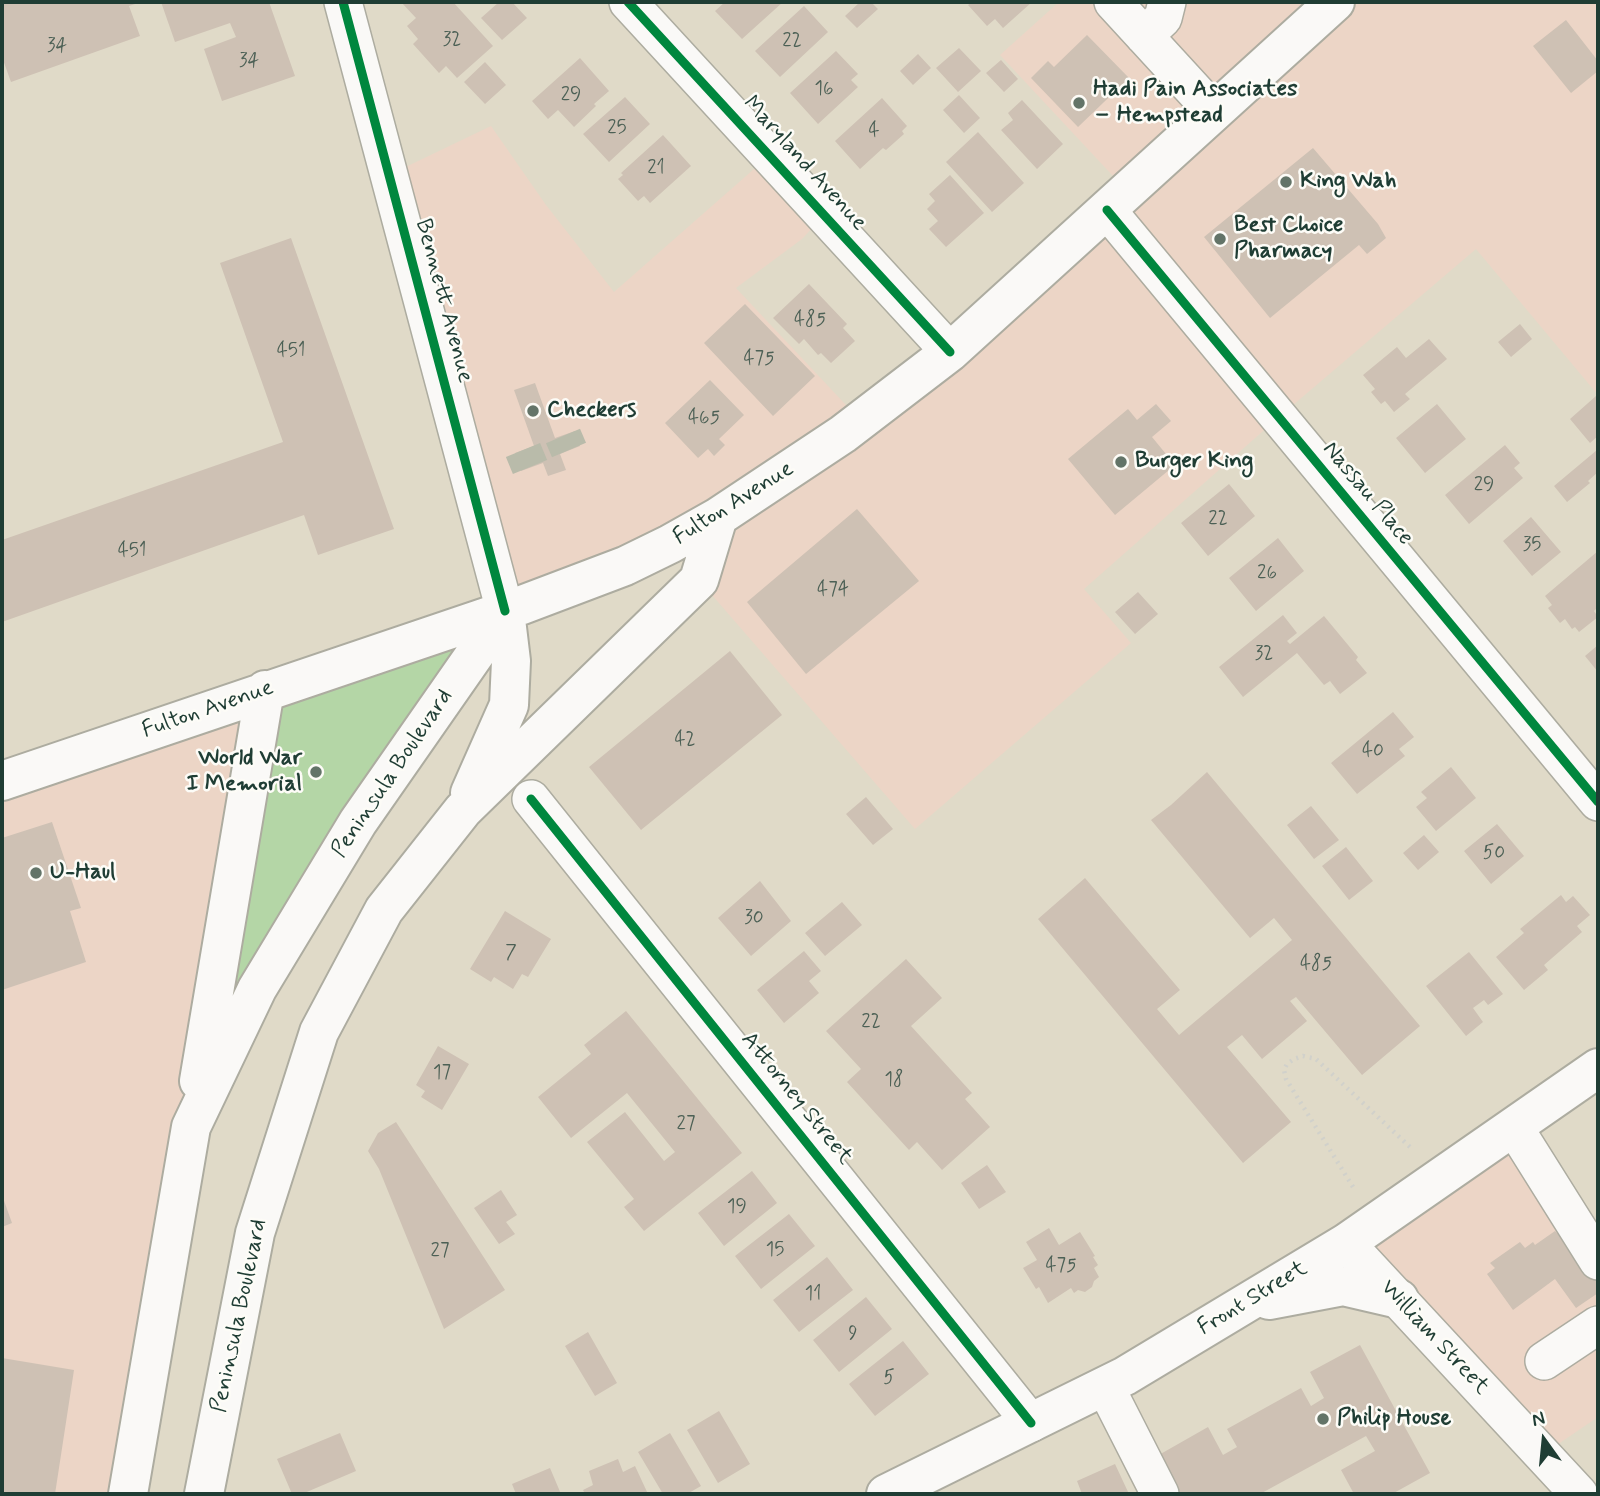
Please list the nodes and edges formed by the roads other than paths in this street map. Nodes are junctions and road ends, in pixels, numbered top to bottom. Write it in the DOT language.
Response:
graph roads {
  1 [pos="343,2"];
  2 [pos="628,2"];
  3 [pos="1113,2"];
  4 [pos="1167,2"];
  5 [pos="1335,2"];
  6 [pos="1144,36"];
  7 [pos="1214,112"];
  8 [pos="1107,210"];
  9 [pos="950,352"];
  10 [pos="718,517"];
  11 [pos="505,611"];
  12 [pos="265,690"];
  13 [pos="2,781"];
  14 [pos="531,799"];
  15 [pos="1598,802"];
  16 [pos="463,810"];
  17 [pos="1598,1068"];
  18 [pos="191,1127"];
  19 [pos="1514,1127"];
  20 [pos="1346,1243"];
  21 [pos="1598,1261"];
  22 [pos="1399,1299"];
  23 [pos="1243,1305"];
  24 [pos="1598,1325"];
  25 [pos="1544,1361"];
  26 [pos="1105,1386"];
  27 [pos="1031,1423"];
  28 [pos="935,1483"];
  29 [pos="128,1494"];
  30 [pos="204,1494"];
  31 [pos="886,1494"];
  32 [pos="1160,1494"];
  33 [pos="1579,1494"];
  1 -- 11 [label="street, Bennett Avenue"];
  2 -- 9 [label="street, Maryland Avenue"];
  3 -- 6 [label="street"];
  4 -- 6 [label="street"];
  5 -- 7 [label="main road, Fulton Avenue"];
  6 -- 7 [label="street"];
  7 -- 8 [label="main road, Fulton Avenue"];
  8 -- 9 [label="main road, Fulton Avenue"];
  8 -- 15 [label="street, Nassau Place"];
  9 -- 10 [label="main road, Fulton Avenue"];
  10 -- 11 [label="main road, Fulton Avenue"];
  10 -- 16 [label="main road, Peninsula Boulevard"];
  11 -- 12 [label="main road, Fulton Avenue"];
  11 -- 16 [label="main road, Peninsula Boulevard"];
  11 -- 18 [label="main road, Peninsula Boulevard"];
  12 -- 13 [label="main road, Fulton Avenue"];
  12 -- 18 [label="main road, Peninsula Boulevard"];
  14 -- 27 [label="street, Attorney Street"];
  16 -- 30 [label="main road, Peninsula Boulevard"];
  17 -- 19 [label="main road, Front Street"];
  18 -- 29 [label="main road, Peninsula Boulevard"];
  19 -- 20 [label="main road, Front Street"];
  19 -- 21 [label="street"];
  20 -- 22 [label="street, William Street"];
  20 -- 23 [label="main road, Front Street"];
  22 -- 23 [label="main road"];
  22 -- 33 [label="street, William Street"];
  23 -- 26 [label="main road, Front Street"];
  24 -- 25 [label="street"];
  26 -- 27 [label="main road, Front Street"];
  26 -- 32 [label="street"];
  27 -- 28 [label="main road, Front Street"];
  28 -- 31 [label="main road, Front Street"];
}
